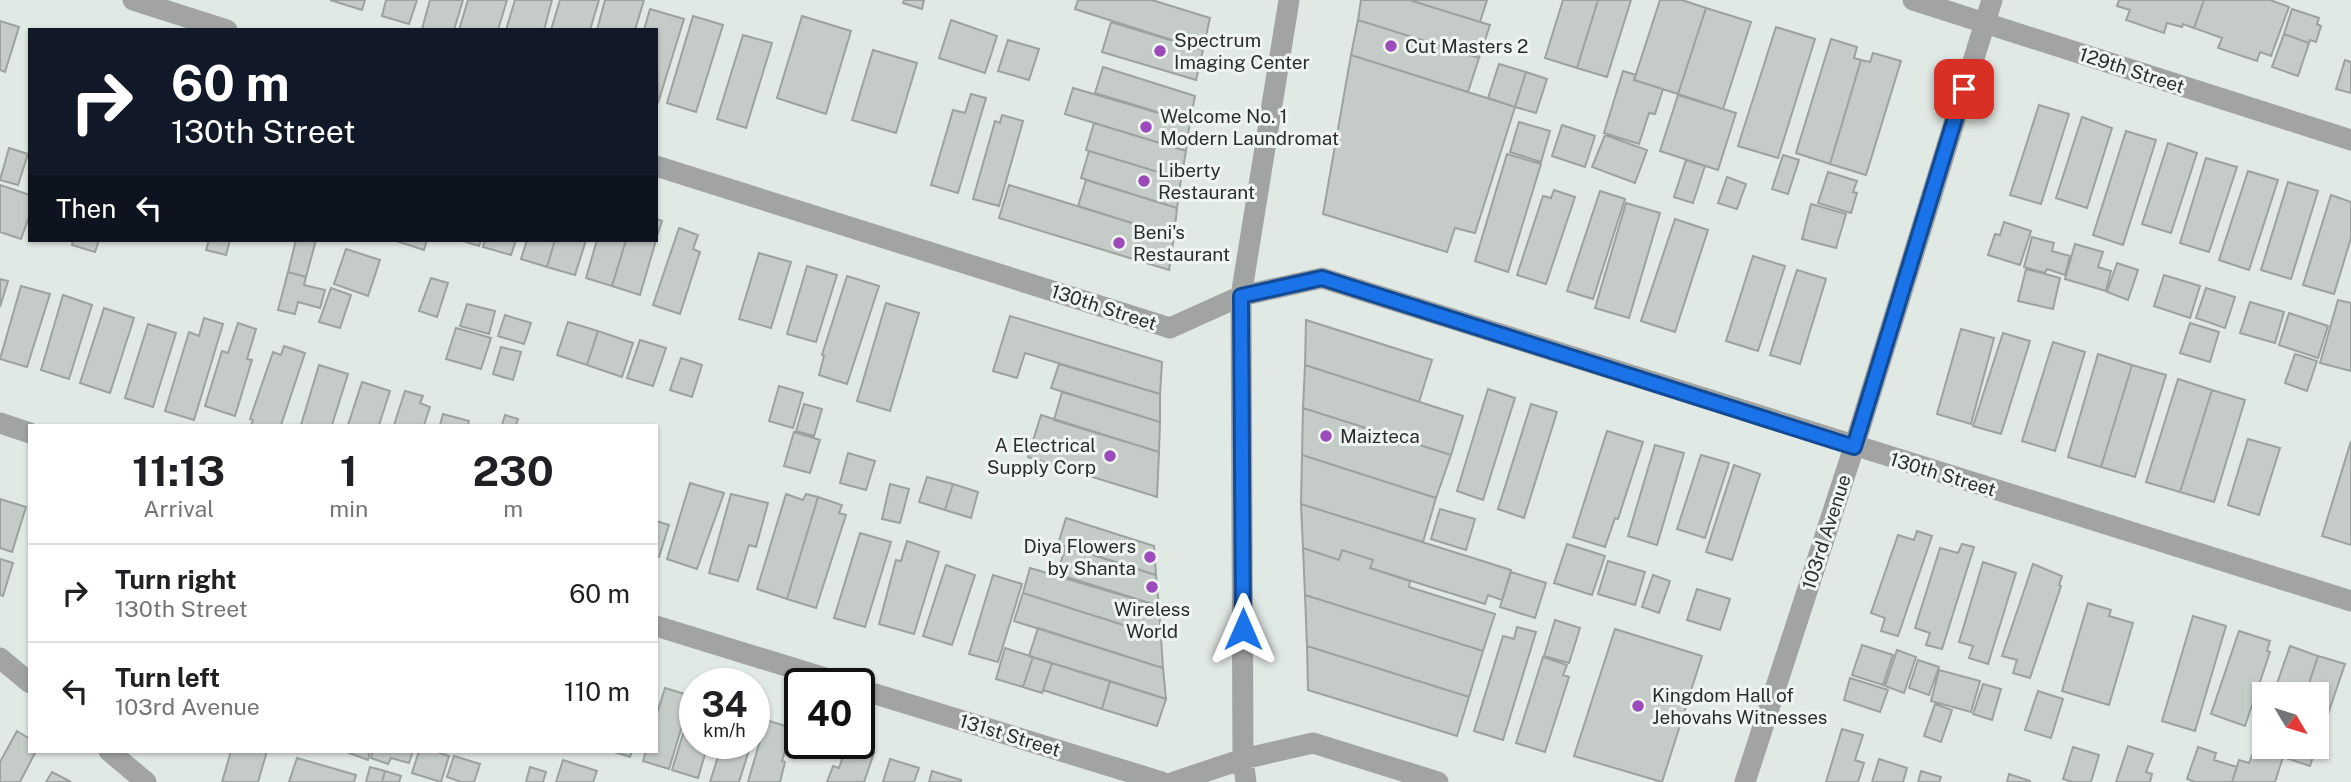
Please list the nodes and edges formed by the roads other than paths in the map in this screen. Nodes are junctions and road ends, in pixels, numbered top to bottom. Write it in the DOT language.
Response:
graph roads {
  1 [pos="133,0"];
  2 [pos="1289,0"];
  3 [pos="1913,0"];
  4 [pos="1992,0"];
  5 [pos="1985,22"];
  6 [pos="221,28"];
  7 [pos="2351,141"];
  8 [pos="658,167"];
  9 [pos="1241,296"];
  10 [pos="0,423"];
  11 [pos="28,432"];
  12 [pos="1854,447"];
  13 [pos="2351,601"];
  14 [pos="658,627"];
  15 [pos="0,658"];
  16 [pos="793,668"];
  17 [pos="28,681"];
  18 [pos="875,694"];
  19 [pos="111,753"];
  20 [pos="1243,759"];
  21 [pos="146,782"];
  22 [pos="1162,782"];
  23 [pos="1174,782"];
  24 [pos="1246,782"];
  25 [pos="1438,782"];
  26 [pos="1745,782"];
  1 -- 6 [label="street"];
  2 -- 9 [label="street"];
  3 -- 5 [label="street, 129th Street"];
  4 -- 5 [label="street, 103rd Avenue"];
  5 -- 7 [label="street, 129th Street"];
  5 -- 12 [label="street, 103rd Avenue"];
  8 -- 9 [label="street, 130th Street"];
  9 -- 12 [label="street, 130th Street"];
  9 -- 20 [label="street"];
  10 -- 11 [label="street"];
  12 -- 13 [label="street, 130th Street"];
  12 -- 26 [label="street, 103rd Avenue"];
  14 -- 16 [label="street"];
  15 -- 17 [label="street"];
  18 -- 22 [label="street, 131st Street"];
  19 -- 21 [label="street"];
  20 -- 23 [label="street"];
  20 -- 24 [label="street"];
  20 -- 25 [label="street"];
}
